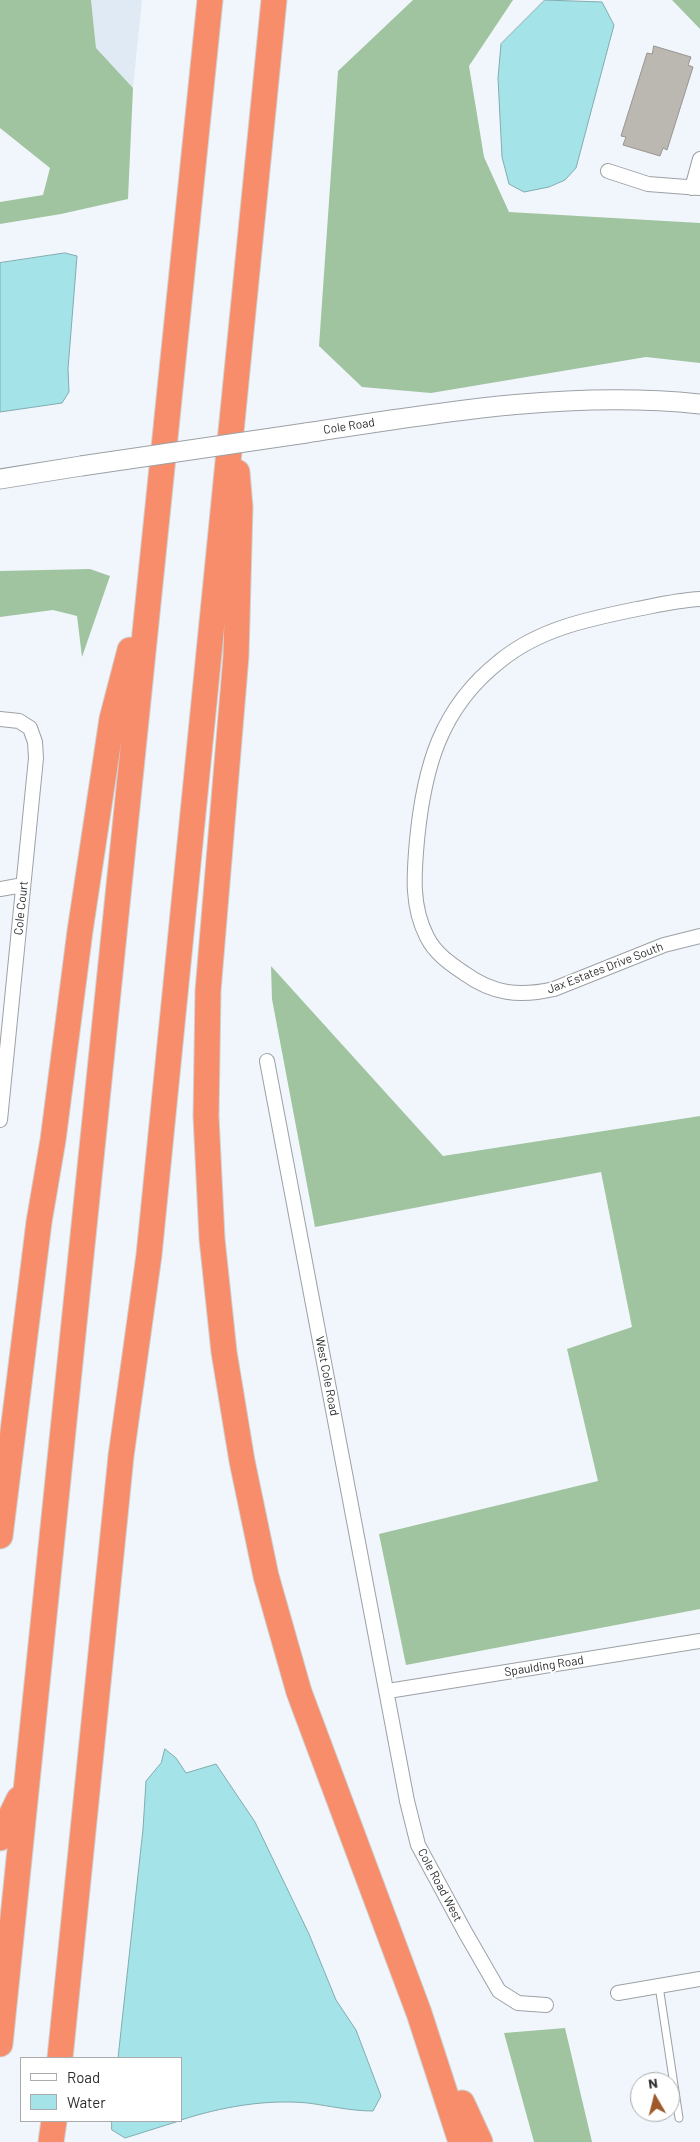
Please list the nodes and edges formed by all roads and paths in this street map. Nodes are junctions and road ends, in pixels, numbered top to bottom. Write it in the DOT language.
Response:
graph roads {
  1 [pos="210,0"];
  2 [pos="274,0"];
  3 [pos="700,159"];
  4 [pos="608,171"];
  5 [pos="696,188"];
  6 [pos="700,404"];
  7 [pos="231,423"];
  8 [pos="0,479"];
  9 [pos="151,568"];
  10 [pos="700,599"];
  11 [pos="0,719"];
  12 [pos="23,885"];
  13 [pos="0,889"];
  14 [pos="700,936"];
  15 [pos="267,1061"];
  16 [pos="0,1120"];
  17 [pos="0,1536"];
  18 [pos="700,1641"];
  19 [pos="388,1691"];
  20 [pos="26,1784"];
  21 [pos="0,1838"];
  22 [pos="700,1979"];
  23 [pos="659,1986"];
  24 [pos="618,1993"];
  25 [pos="546,2005"];
  26 [pos="419,2013"];
  27 [pos="0,2044"];
  28 [pos="60,2057"];
  29 [pos="672,2072"];
  30 [pos="54,2122"];
  31 [pos="51,2142"];
  32 [pos="461,2142"];
  33 [pos="480,2142"];
  1 -- 9 [label="highway"];
  2 -- 7 [label="highway"];
  3 -- 5 [label="street"];
  4 -- 5 [label="street"];
  6 -- 8 [label="street, Cole Road, bridge"];
  7 -- 26 [label="highway"];
  7 -- 28 [label="highway"];
  9 -- 17 [label="highway"];
  9 -- 20 [label="highway"];
  10 -- 14 [label="street, Jax Estates Drive South"];
  11 -- 12 [label="street, Cole Court"];
  12 -- 13 [label="street"];
  12 -- 16 [label="street, Cole Court"];
  15 -- 19 [label="street, West Cole Road"];
  18 -- 19 [label="street, Spaulding Road"];
  19 -- 25 [label="street, Cole Road West"];
  20 -- 21 [label="highway"];
  20 -- 27 [label="highway"];
  22 -- 23 [label="street"];
  23 -- 24 [label="street"];
  23 -- 29 [label="lane"];
  26 -- 32 [label="highway"];
  26 -- 33 [label="highway"];
  30 -- 31 [label="highway"];
}
